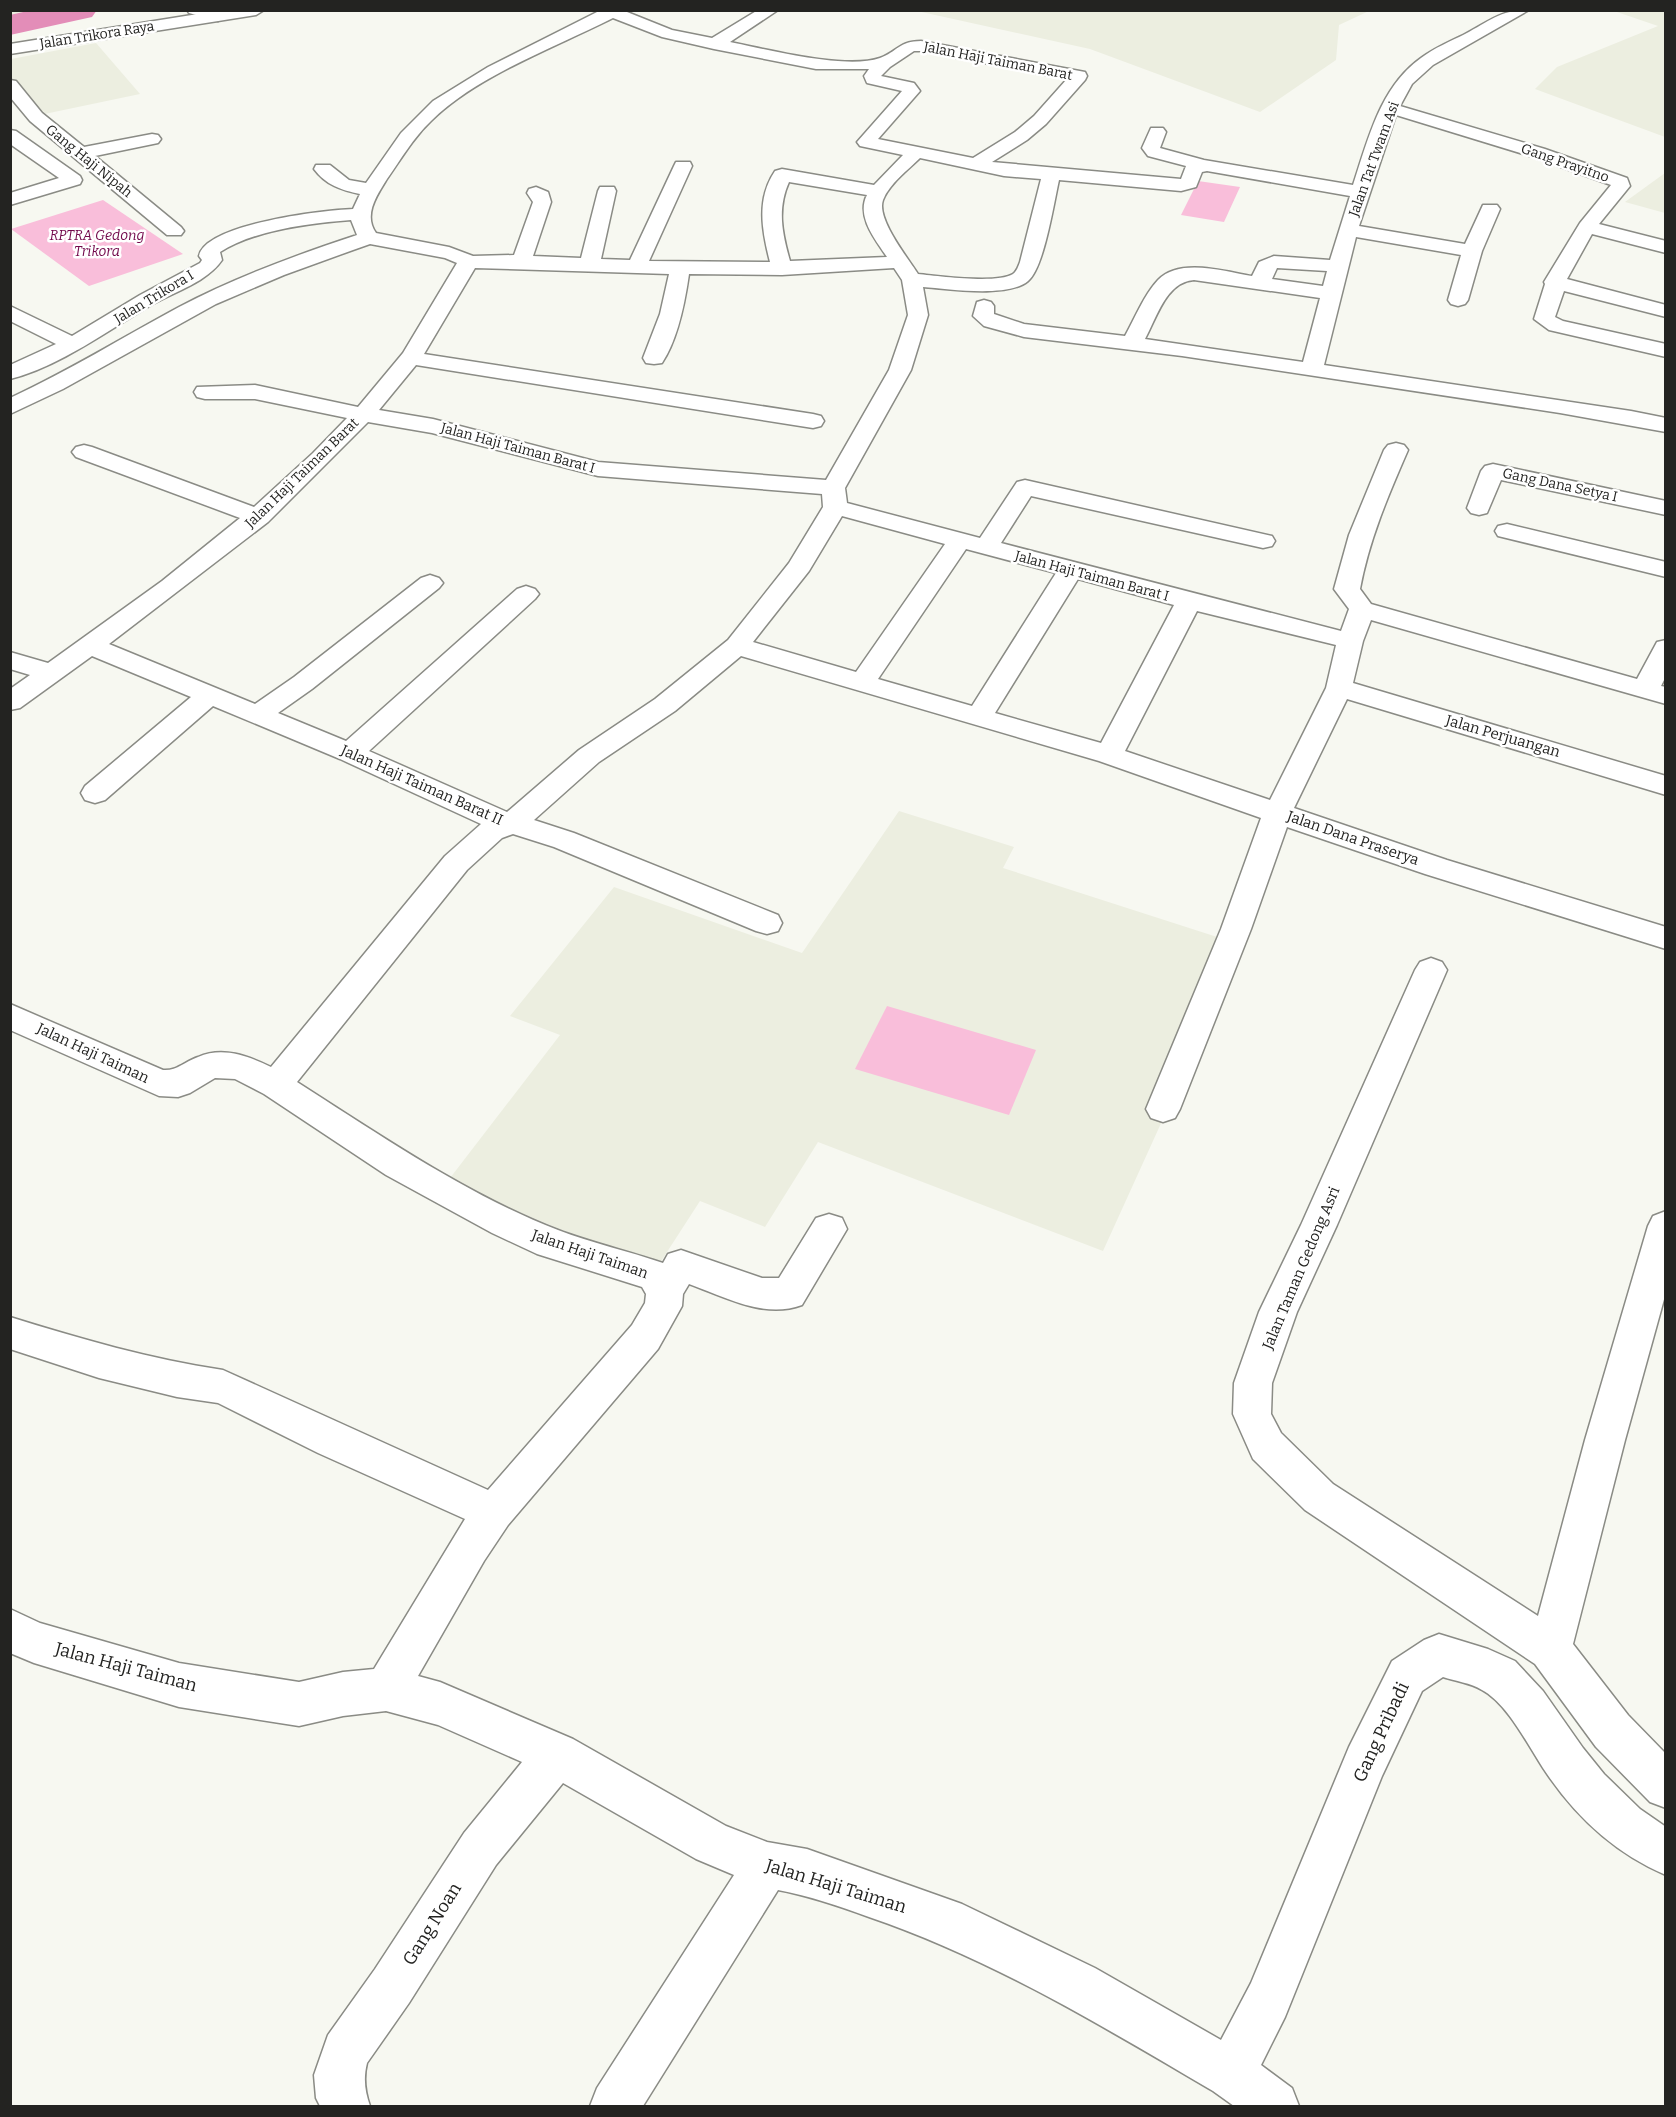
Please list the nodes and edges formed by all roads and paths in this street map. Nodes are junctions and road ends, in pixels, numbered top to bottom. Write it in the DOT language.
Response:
graph roads {
  1 [pos="195,10"];
  2 [pos="256,10"];
  3 [pos="770,10"];
  4 [pos="1521,10"];
  5 [pos="611,11"];
  6 [pos="181,16"];
  7 [pos="218,16"];
  8 [pos="714,44"];
  9 [pos="10,49"];
  10 [pos="884,63"];
  11 [pos="10,85"];
  12 [pos="1390,108"];
  13 [pos="36,117"];
  14 [pos="10,123"];
  15 [pos="1157,132"];
  16 [pos="10,135"];
  17 [pos="152,139"];
  18 [pos="916,152"];
  19 [pos="78,154"];
  20 [pos="975,165"];
  21 [pos="1201,165"];
  22 [pos="683,166"];
  23 [pos="323,169"];
  24 [pos="1051,175"];
  25 [pos="371,190"];
  26 [pos="607,191"];
  27 [pos="878,191"];
  28 [pos="1362,192"];
  29 [pos="536,193"];
  30 [pos="10,199"];
  31 [pos="1490,208"];
  32 [pos="360,214"];
  33 [pos="1587,227"];
  34 [pos="1348,230"];
  35 [pos="174,231"];
  36 [pos="369,238"];
  37 [pos="1665,247"];
  38 [pos="1472,251"];
  39 [pos="522,260"];
  40 [pos="468,262"];
  41 [pos="590,264"];
  42 [pos="637,266"];
  43 [pos="1338,266"];
  44 [pos="680,268"];
  45 [pos="782,269"];
  46 [pos="906,271"];
  47 [pos="1554,282"];
  48 [pos="1260,283"];
  49 [pos="1331,293"];
  50 [pos="1458,300"];
  51 [pos="984,306"];
  52 [pos="1665,311"];
  53 [pos="10,312"];
  54 [pos="1131,343"];
  55 [pos="74,344"];
  56 [pos="1665,351"];
  57 [pos="411,358"];
  58 [pos="654,358"];
  59 [pos="1312,370"];
  60 [pos="10,373"];
  61 [pos="205,392"];
  62 [pos="10,407"];
  63 [pos="363,415"];
  64 [pos="813,421"];
  65 [pos="1665,425"];
  66 [pos="1396,450"];
  67 [pos="84,452"];
  68 [pos="834,498"];
  69 [pos="1479,508"];
  70 [pos="1665,508"];
  71 [pos="259,516"];
  72 [pos="1507,531"];
  73 [pos="958,541"];
  74 [pos="1263,541"];
  75 [pos="986,548"];
  76 [pos="1071,570"];
  77 [pos="1665,570"];
  78 [pos="430,583"];
  79 [pos="526,594"];
  80 [pos="1189,602"];
  81 [pos="1362,609"];
  82 [pos="1350,641"];
  83 [pos="91,646"];
  84 [pos="738,646"];
  85 [pos="1665,648"];
  86 [pos="10,660"];
  87 [pos="52,673"];
  88 [pos="862,683"];
  89 [pos="1339,688"];
  90 [pos="1656,692"];
  91 [pos="211,694"];
  92 [pos="10,702"];
  93 [pos="258,714"];
  94 [pos="980,717"];
  95 [pos="350,753"];
  96 [pos="1109,755"];
  97 [pos="1665,786"];
  98 [pos="95,793"];
  99 [pos="1278,812"];
  100 [pos="511,824"];
  101 [pos="767,923"];
  102 [pos="1665,938"];
  103 [pos="1431,970"];
  104 [pos="10,1016"];
  105 [pos="276,1085"];
  106 [pos="1163,1109"];
  107 [pos="1665,1226"];
  108 [pos="829,1228"];
  109 [pos="665,1292"];
  110 [pos="10,1333"];
  111 [pos="494,1512"];
  112 [pos="10,1630"];
  113 [pos="1550,1649"];
  114 [pos="386,1689"];
  115 [pos="557,1755"];
  116 [pos="1665,1786"];
  117 [pos="1665,1852"];
  118 [pos="767,1865"];
  119 [pos="1231,2073"];
  120 [pos="345,2106"];
  121 [pos="615,2106"];
  122 [pos="1274,2106"];
  1 -- 7 [label="street"];
  2 -- 7 [label="street, Jalan Trikora Raya"];
  3 -- 8 [label="street"];
  4 -- 12 [label="street, Jalan Tat Twam Asi"];
  5 -- 8 [label="street, Jalan Haji Taiman Barat"];
  5 -- 25 [label="street, Jalan Haji Taiman Barat"];
  6 -- 7 [label="street, Jalan Trikora Raya"];
  6 -- 9 [label="street, Jalan Trikora Raya"];
  8 -- 10 [label="street, Jalan Haji Taiman Barat"];
  10 -- 18 [label="street"];
  10 -- 20 [label="street, Jalan Haji Taiman Barat"];
  11 -- 13 [label="street, Gang Haji Nipah"];
  12 -- 28 [label="street, Jalan Tat Twam Asi"];
  12 -- 33 [label="street, Gang Prayitno"];
  13 -- 14 [label="street"];
  13 -- 19 [label="street, Gang Haji Nipah"];
  15 -- 21 [label="street"];
  16 -- 30 [label="street"];
  17 -- 19 [label="street"];
  18 -- 20 [label="street"];
  18 -- 27 [label="street"];
  19 -- 35 [label="street, Gang Haji Nipah"];
  20 -- 24 [label="street"];
  21 -- 24 [label="street"];
  21 -- 28 [label="street"];
  22 -- 42 [label="street"];
  23 -- 25 [label="street"];
  24 -- 46 [label="street"];
  25 -- 32 [label="street, Jalan Haji Taiman Barat"];
  26 -- 41 [label="street"];
  27 -- 45 [label="street"];
  27 -- 46 [label="street"];
  28 -- 34 [label="street, Jalan Tat Twam Asi"];
  29 -- 39 [label="street"];
  31 -- 38 [label="street"];
  32 -- 36 [label="street"];
  32 -- 55 [label="street, Jalan Trikora I"];
  33 -- 37 [label="street"];
  33 -- 47 [label="street, Gang Prayitno"];
  34 -- 38 [label="street"];
  34 -- 43 [label="street, Jalan Tat Twam Asi"];
  36 -- 40 [label="street"];
  36 -- 62 [label="street"];
  38 -- 50 [label="street"];
  39 -- 40 [label="street"];
  39 -- 41 [label="street"];
  40 -- 57 [label="street, Jalan Haji Taiman Barat"];
  41 -- 42 [label="street"];
  42 -- 44 [label="street"];
  43 -- 48 [label="street"];
  43 -- 49 [label="street, Jalan Tat Twam Asi"];
  44 -- 45 [label="street"];
  44 -- 58 [label="street"];
  45 -- 46 [label="street"];
  46 -- 68 [label="street, Jalan Haji Taiman Barat II"];
  47 -- 52 [label="street"];
  47 -- 56 [label="street, Gang Prayitno"];
  48 -- 49 [label="street"];
  48 -- 54 [label="street"];
  49 -- 59 [label="street, Jalan Tat Twam Asi"];
  51 -- 54 [label="street"];
  53 -- 55 [label="street"];
  54 -- 59 [label="street"];
  55 -- 60 [label="street"];
  57 -- 63 [label="street, Jalan Haji Taiman Barat"];
  57 -- 64 [label="street"];
  59 -- 65 [label="street"];
  61 -- 63 [label="street, Jalan Haji Taiman Barat I"];
  63 -- 68 [label="street, Jalan Haji Taiman Barat I"];
  63 -- 71 [label="street, Jalan Haji Taiman Barat"];
  66 -- 81 [label="street"];
  67 -- 71 [label="street"];
  68 -- 73 [label="street, Jalan Haji Taiman Barat I"];
  68 -- 84 [label="street, Jalan Haji Taiman Barat II"];
  69 -- 70 [label="street, Gang Dana Setya I"];
  71 -- 83 [label="street, Jalan Haji Taiman Barat"];
  72 -- 77 [label="street"];
  73 -- 75 [label="street, Jalan Haji Taiman Barat I"];
  73 -- 88 [label="street"];
  74 -- 75 [label="street"];
  75 -- 76 [label="street, Jalan Haji Taiman Barat I"];
  76 -- 80 [label="street, Jalan Haji Taiman Barat I"];
  76 -- 94 [label="street"];
  78 -- 93 [label="street"];
  79 -- 95 [label="street"];
  80 -- 82 [label="street, Jalan Haji Taiman Barat I"];
  80 -- 96 [label="street"];
  81 -- 82 [label="street, Jalan Dana Praserya"];
  81 -- 90 [label="street"];
  82 -- 89 [label="street, Jalan Dana Praserya"];
  83 -- 87 [label="street, Jalan Haji Taiman Barat"];
  83 -- 91 [label="street, Jalan Haji Taiman Barat II"];
  84 -- 88 [label="street"];
  84 -- 100 [label="street, Jalan Haji Taiman Barat II"];
  85 -- 90 [label="street"];
  86 -- 87 [label="street"];
  87 -- 92 [label="street, Jalan Haji Taiman Barat"];
  88 -- 94 [label="street"];
  89 -- 97 [label="street, Jalan Perjuangan"];
  89 -- 99 [label="street, Jalan Dana Praserya"];
  91 -- 93 [label="street, Jalan Haji Taiman Barat II"];
  91 -- 98 [label="street"];
  93 -- 95 [label="street, Jalan Haji Taiman Barat II"];
  94 -- 96 [label="street"];
  95 -- 100 [label="street, Jalan Haji Taiman Barat II"];
  96 -- 99 [label="street"];
  99 -- 102 [label="street, Jalan Dana Praserya"];
  99 -- 106 [label="street"];
  100 -- 101 [label="street"];
  100 -- 105 [label="street"];
  103 -- 113 [label="street, Jalan Taman Gedong Asri"];
  104 -- 105 [label="street, Jalan Haji Taiman"];
  105 -- 109 [label="street, Jalan Haji Taiman"];
  107 -- 113 [label="street"];
  108 -- 109 [label="street"];
  109 -- 111 [label="street"];
  110 -- 111 [label="street"];
  111 -- 114 [label="street"];
  112 -- 114 [label="street, Jalan Haji Taiman"];
  113 -- 116 [label="street, Jalan Taman Gedong Asri"];
  114 -- 115 [label="street, Jalan Haji Taiman"];
  115 -- 118 [label="street, Jalan Haji Taiman"];
  115 -- 120 [label="street, Gang Noan"];
  117 -- 119 [label="street, Gang Pribadi"];
  118 -- 119 [label="street, Jalan Haji Taiman"];
  118 -- 121 [label="street"];
  119 -- 122 [label="street, Jalan Haji Taiman"];
}
